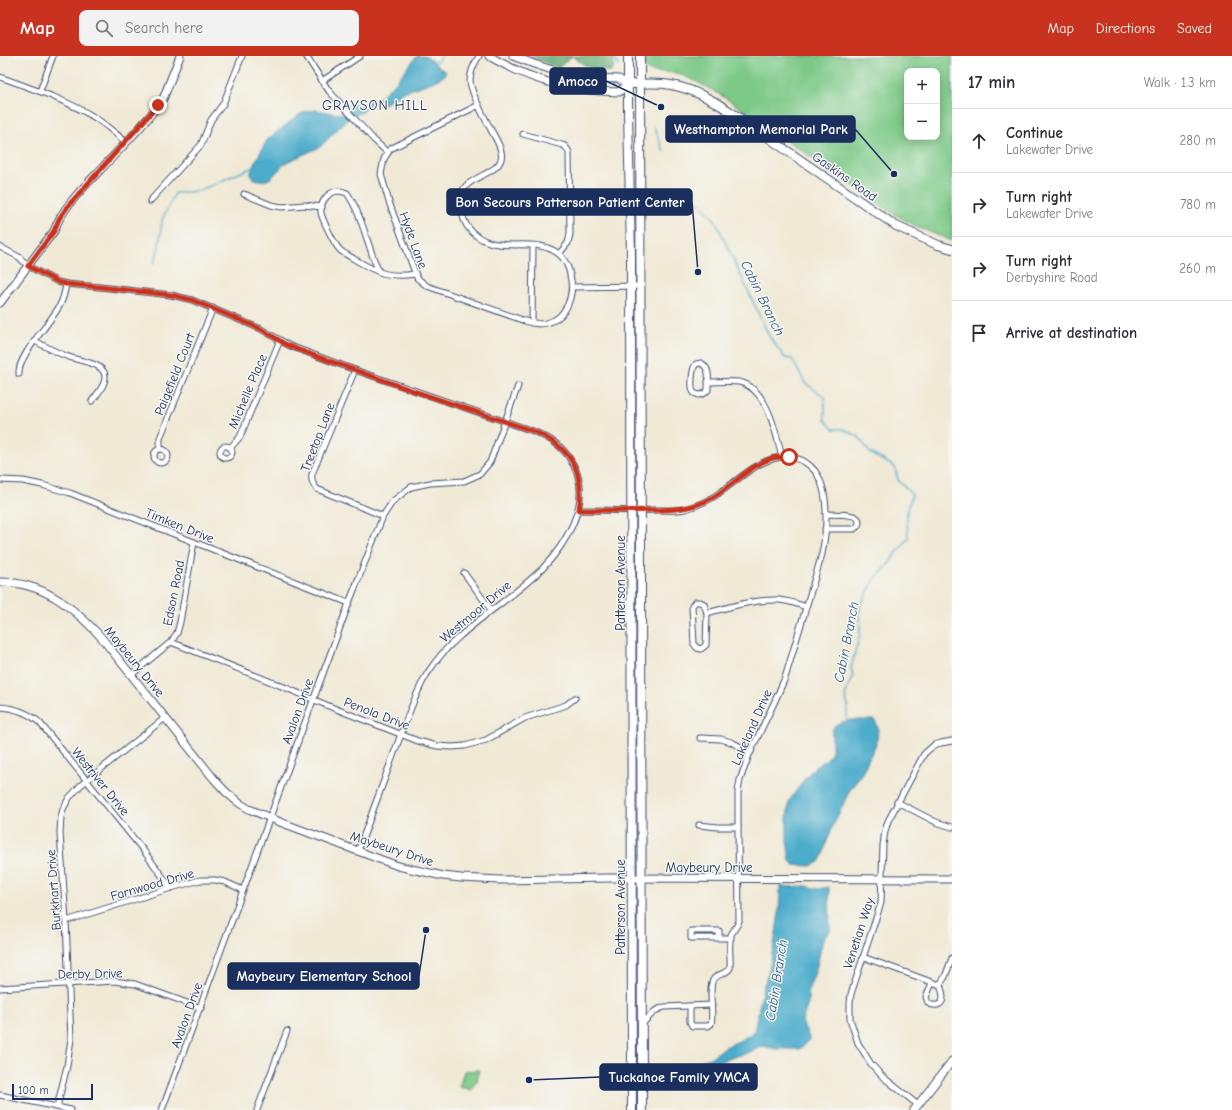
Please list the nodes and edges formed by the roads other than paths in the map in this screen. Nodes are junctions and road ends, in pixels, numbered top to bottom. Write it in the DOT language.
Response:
graph roads {
  1 [pos="53,56"];
  2 [pos="180,56"];
  3 [pos="242,56"];
  4 [pos="306,56"];
  5 [pos="349,56"];
  6 [pos="360,56"];
  7 [pos="478,56"];
  8 [pos="489,56"];
  9 [pos="514,56"];
  10 [pos="628,56"];
  11 [pos="640,56"];
  12 [pos="352,61"];
  13 [pos="0,77"];
  14 [pos="322,81"];
  15 [pos="627,84"];
  16 [pos="640,84"];
  17 [pos="40,91"];
  18 [pos="479,105"];
  19 [pos="523,134"];
  20 [pos="126,142"];
  21 [pos="388,153"];
  22 [pos="244,194"];
  23 [pos="150,201"];
  24 [pos="322,207"];
  25 [pos="0,246"];
  26 [pos="533,246"];
  27 [pos="952,249"];
  28 [pos="559,254"];
  29 [pos="28,266"];
  30 [pos="379,272"];
  31 [pos="415,274"];
  32 [pos="66,284"];
  33 [pos="631,286"];
  34 [pos="641,286"];
  35 [pos="572,287"];
  36 [pos="0,303"];
  37 [pos="213,308"];
  38 [pos="532,323"];
  39 [pos="280,340"];
  40 [pos="35,341"];
  41 [pos="355,370"];
  42 [pos="19,374"];
  43 [pos="708,382"];
  44 [pos="518,386"];
  45 [pos="92,401"];
  46 [pos="505,422"];
  47 [pos="230,448"];
  48 [pos="160,449"];
  49 [pos="782,457"];
  50 [pos="0,480"];
  51 [pos="579,510"];
  52 [pos="632,511"];
  53 [pos="641,511"];
  54 [pos="826,514"];
  55 [pos="383,516"];
  56 [pos="825,529"];
  57 [pos="194,542"];
  58 [pos="464,573"];
  59 [pos="0,582"];
  60 [pos="349,602"];
  61 [pos="806,607"];
  62 [pos="491,610"];
  63 [pos="707,613"];
  64 [pos="171,642"];
  65 [pos="131,675"];
  66 [pos="575,698"];
  67 [pos="313,699"];
  68 [pos="0,707"];
  69 [pos="165,718"];
  70 [pos="402,734"];
  71 [pos="700,738"];
  72 [pos="952,741"];
  73 [pos="751,752"];
  74 [pos="86,781"];
  75 [pos="897,802"];
  76 [pos="270,818"];
  77 [pos="699,825"];
  78 [pos="952,826"];
  79 [pos="738,827"];
  80 [pos="358,851"];
  81 [pos="632,879"];
  82 [pos="642,879"];
  83 [pos="738,879"];
  84 [pos="882,879"];
  85 [pos="952,879"];
  86 [pos="171,888"];
  87 [pos="244,890"];
  88 [pos="66,921"];
  89 [pos="719,938"];
  90 [pos="731,938"];
  91 [pos="863,957"];
  92 [pos="952,958"];
  93 [pos="932,983"];
  94 [pos="69,984"];
  95 [pos="940,984"];
  96 [pos="0,988"];
  97 [pos="690,1006"];
  98 [pos="712,1006"];
  99 [pos="200,1008"];
  100 [pos="642,1024"];
  101 [pos="287,1031"];
  102 [pos="952,1061"];
  103 [pos="0,1095"];
  104 [pos="57,1107"];
  105 [pos="916,1108"];
  106 [pos="71,1110"];
  107 [pos="162,1110"];
  108 [pos="257,1110"];
  109 [pos="632,1110"];
  110 [pos="642,1110"];
  1 -- 17 [label="street"];
  2 -- 20 [label="street"];
  3 -- 23 [label="street"];
  4 -- 14 [label="street"];
  5 -- 12 [label="street"];
  6 -- 12 [label="street"];
  7 -- 18 [label="street"];
  8 -- 15 [label="street"];
  9 -- 15 [label="street"];
  10 -- 15 [label="main road, Patterson Avenue"];
  11 -- 16 [label="main road, Patterson Avenue"];
  12 -- 14 [label="street"];
  13 -- 17 [label="street"];
  14 -- 21 [label="street"];
  15 -- 16 [label="main road, Gaskins Road"];
  15 -- 33 [label="main road, Patterson Avenue"];
  16 -- 27 [label="main road, Gaskins Road"];
  16 -- 34 [label="main road, Patterson Avenue"];
  17 -- 20 [label="street"];
  18 -- 21 [label="street"];
  18 -- 26 [label="street"];
  19 -- 28 [label="street"];
  20 -- 29 [label="street"];
  21 -- 31 [label="street, Hyde Lane"];
  22 -- 24 [label="street"];
  24 -- 30 [label="street"];
  24 -- 30 [label="street"];
  25 -- 29 [label="street"];
  26 -- 28 [label="street"];
  26 -- 38 [label="street"];
  28 -- 35 [label="street"];
  29 -- 32 [label="street"];
  29 -- 36 [label="street"];
  30 -- 31 [label="street"];
  31 -- 38 [label="street, Hyde Lane"];
  32 -- 37 [label="street"];
  32 -- 40 [label="street"];
  33 -- 34 [label="street"];
  33 -- 35 [label="street"];
  33 -- 52 [label="main road, Patterson Avenue"];
  34 -- 53 [label="main road, Patterson Avenue"];
  35 -- 38 [label="street, Hyde Lane"];
  37 -- 39 [label="street"];
  37 -- 48 [label="street, Paigefield Court"];
  39 -- 41 [label="street"];
  39 -- 47 [label="street, Michelle Place"];
  40 -- 42 [label="street"];
  40 -- 45 [label="street"];
  41 -- 46 [label="street"];
  41 -- 55 [label="street, Treetop Lane"];
  43 -- 43 [label="street"];
  43 -- 49 [label="street"];
  44 -- 46 [label="street, Avalon Drive"];
  46 -- 51 [label="street"];
  46 -- 55 [label="street, Avalon Drive"];
  49 -- 53 [label="street"];
  49 -- 54 [label="street, Lakeland Drive"];
  50 -- 57 [label="street, Timken Drive"];
  51 -- 52 [label="street"];
  51 -- 62 [label="street, Westmoor Drive"];
  52 -- 53 [label="street"];
  52 -- 81 [label="main road, Patterson Avenue"];
  53 -- 82 [label="main road, Patterson Avenue"];
  54 -- 56 [label="street, Lakeland Drive"];
  54 -- 56 [label="street"];
  55 -- 60 [label="street, Avalon Drive"];
  56 -- 61 [label="street, Lakeland Drive"];
  57 -- 60 [label="street, Timken Drive"];
  57 -- 64 [label="street, Edson Road"];
  58 -- 62 [label="street"];
  59 -- 65 [label="street, Maybeury Drive"];
  60 -- 67 [label="street, Avalon Drive"];
  61 -- 63 [label="street"];
  61 -- 73 [label="street, Lakeland Drive"];
  62 -- 70 [label="street, Westmoor Drive"];
  63 -- 63 [label="street"];
  64 -- 65 [label="street, Edson Road"];
  64 -- 67 [label="street, Penola Drive"];
  65 -- 69 [label="street, Maybeury Drive"];
  66 -- 70 [label="street, Penola Drive"];
  67 -- 70 [label="street, Penola Drive"];
  67 -- 76 [label="street, Avalon Drive"];
  68 -- 74 [label="street, Westriver Drive"];
  69 -- 74 [label="street, Burkhart Drive"];
  69 -- 76 [label="street, Maybeury Drive"];
  70 -- 80 [label="street, Westmoor Drive"];
  71 -- 73 [label="street"];
  72 -- 75 [label="street, Venetian Way"];
  73 -- 79 [label="street, Lakeland Drive"];
  74 -- 86 [label="street, Westriver Drive"];
  74 -- 88 [label="street, Burkhart Drive"];
  75 -- 78 [label="street"];
  75 -- 84 [label="street, Venetian Way"];
  76 -- 80 [label="street, Maybeury Drive"];
  76 -- 87 [label="street, Avalon Drive"];
  77 -- 79 [label="street"];
  79 -- 83 [label="street, Lakeland Drive"];
  80 -- 81 [label="street, Maybeury Drive"];
  81 -- 82 [label="street, Maybeury Drive"];
  81 -- 109 [label="main road, Patterson Avenue"];
  82 -- 83 [label="street, Maybeury Drive"];
  82 -- 100 [label="main road, Patterson Avenue"];
  83 -- 84 [label="street, Maybeury Drive"];
  83 -- 90 [label="street, Lakeland Drive"];
  84 -- 85 [label="street, Maybeury Drive"];
  84 -- 91 [label="street, Venetian Way"];
  86 -- 87 [label="street, Farnwood Drive"];
  86 -- 88 [label="street, Farnwood Drive"];
  87 -- 99 [label="street, Avalon Drive"];
  88 -- 94 [label="street, Burkhart Drive"];
  89 -- 89 [label="street"];
  89 -- 90 [label="street"];
  90 -- 98 [label="street, Lakeland Drive"];
  91 -- 93 [label="street"];
  91 -- 105 [label="street, Venetian Way"];
  92 -- 95 [label="street"];
  93 -- 95 [label="street"];
  93 -- 95 [label="street"];
  94 -- 96 [label="street, Derby Drive"];
  94 -- 99 [label="street, Derby Drive"];
  94 -- 104 [label="street, Burkhart Drive"];
  97 -- 98 [label="street"];
  97 -- 98 [label="street, Lakeland Drive"];
  97 -- 100 [label="street"];
  99 -- 107 [label="street, Avalon Drive"];
  100 -- 110 [label="main road, Patterson Avenue"];
  101 -- 108 [label="street"];
  102 -- 105 [label="street"];
  103 -- 104 [label="street"];
  104 -- 106 [label="street"];
}
